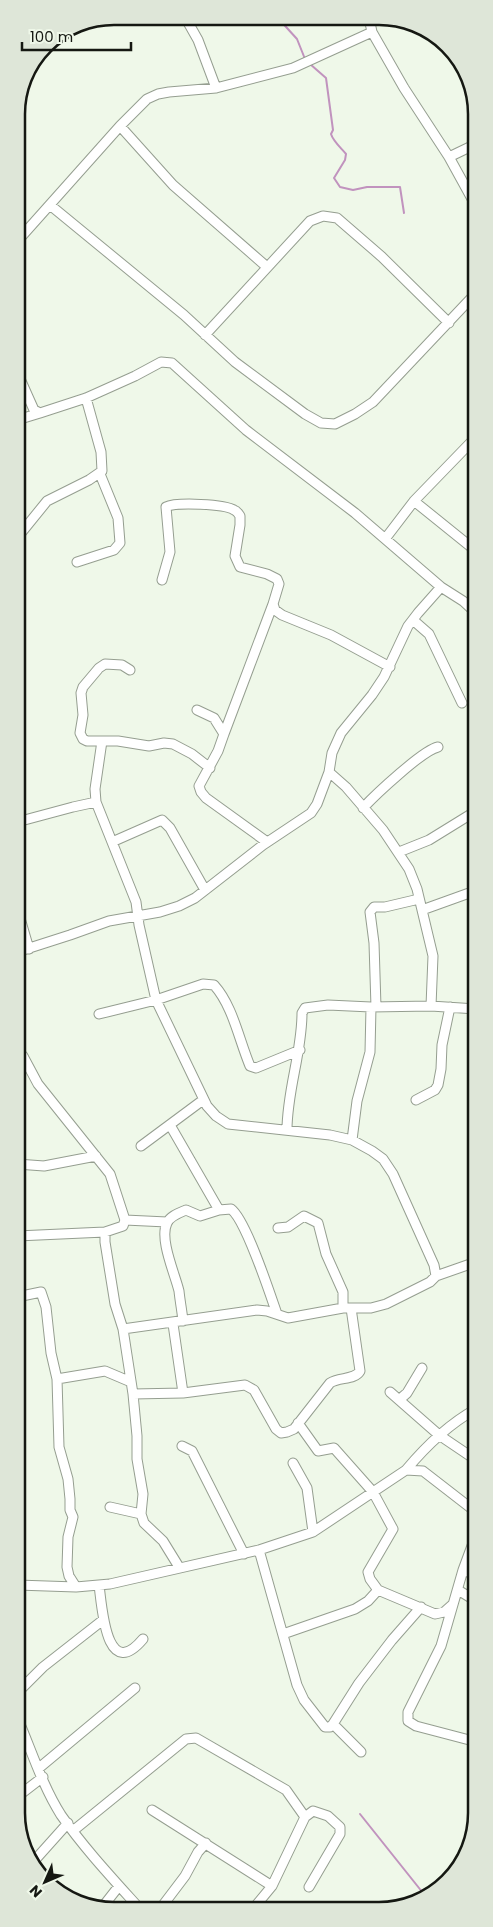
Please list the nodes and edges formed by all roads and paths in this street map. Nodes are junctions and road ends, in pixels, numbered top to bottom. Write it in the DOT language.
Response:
graph roads {
  1 [pos="190,25"];
  2 [pos="370,25"];
  3 [pos="372,32"];
  4 [pos="216,88"];
  5 [pos="120,126"];
  6 [pos="468,148"];
  7 [pos="449,157"];
  8 [pos="468,191"];
  9 [pos="50,205"];
  10 [pos="25,233"];
  11 [pos="266,267"];
  12 [pos="468,302"];
  13 [pos="449,323"];
  14 [pos="205,335"];
  15 [pos="25,391"];
  16 [pos="86,398"];
  17 [pos="40,413"];
  18 [pos="25,418"];
  19 [pos="468,446"];
  20 [pos="100,474"];
  21 [pos="414,501"];
  22 [pos="25,528"];
  23 [pos="385,539"];
  24 [pos="468,545"];
  25 [pos="77,562"];
  26 [pos="162,580"];
  27 [pos="441,587"];
  28 [pos="272,604"];
  29 [pos="468,606"];
  30 [pos="413,620"];
  31 [pos="390,667"];
  32 [pos="130,670"];
  33 [pos="462,703"];
  34 [pos="197,710"];
  35 [pos="224,734"];
  36 [pos="102,741"];
  37 [pos="438,747"];
  38 [pos="210,768"];
  39 [pos="328,772"];
  40 [pos="96,802"];
  41 [pos="363,808"];
  42 [pos="468,817"];
  43 [pos="25,820"];
  44 [pos="112,842"];
  45 [pos="267,842"];
  46 [pos="399,852"];
  47 [pos="205,890"];
  48 [pos="468,893"];
  49 [pos="419,900"];
  50 [pos="422,910"];
  51 [pos="138,915"];
  52 [pos="25,935"];
  53 [pos="29,949"];
  54 [pos="25,950"];
  55 [pos="156,1000"];
  56 [pos="374,1006"];
  57 [pos="431,1006"];
  58 [pos="450,1007"];
  59 [pos="468,1008"];
  60 [pos="99,1014"];
  61 [pos="300,1050"];
  62 [pos="25,1060"];
  63 [pos="203,1100"];
  64 [pos="416,1100"];
  65 [pos="170,1125"];
  66 [pos="287,1130"];
  67 [pos="352,1140"];
  68 [pos="141,1146"];
  69 [pos="96,1156"];
  70 [pos="25,1165"];
  71 [pos="220,1210"];
  72 [pos="125,1220"];
  73 [pos="167,1222"];
  74 [pos="278,1228"];
  75 [pos="105,1232"];
  76 [pos="25,1236"];
  77 [pos="468,1265"];
  78 [pos="436,1276"];
  79 [pos="25,1295"];
  80 [pos="347,1308"];
  81 [pos="277,1314"];
  82 [pos="183,1321"];
  83 [pos="173,1324"];
  84 [pos="124,1330"];
  85 [pos="422,1368"];
  86 [pos="57,1379"];
  87 [pos="131,1382"];
  88 [pos="183,1392"];
  89 [pos="390,1392"];
  90 [pos="133,1394"];
  91 [pos="399,1400"];
  92 [pos="468,1415"];
  93 [pos="298,1423"];
  94 [pos="439,1435"];
  95 [pos="182,1446"];
  96 [pos="468,1455"];
  97 [pos="293,1463"];
  98 [pos="406,1470"];
  99 [pos="373,1492"];
  100 [pos="468,1506"];
  101 [pos="110,1507"];
  102 [pos="141,1514"];
  103 [pos="313,1532"];
  104 [pos="259,1550"];
  105 [pos="244,1554"];
  106 [pos="468,1557"];
  107 [pos="179,1567"];
  108 [pos="463,1570"];
  109 [pos="468,1572"];
  110 [pos="25,1585"];
  111 [pos="99,1585"];
  112 [pos="76,1586"];
  113 [pos="378,1590"];
  114 [pos="458,1590"];
  115 [pos="468,1596"];
  116 [pos="453,1604"];
  117 [pos="421,1607"];
  118 [pos="103,1620"];
  119 [pos="283,1634"];
  120 [pos="143,1639"];
  121 [pos="25,1686"];
  122 [pos="135,1688"];
  123 [pos="334,1724"];
  124 [pos="25,1736"];
  125 [pos="468,1740"];
  126 [pos="362,1752"];
  127 [pos="39,1768"];
  128 [pos="43,1777"];
  129 [pos="25,1791"];
  130 [pos="152,1810"];
  131 [pos="305,1817"];
  132 [pos="71,1827"];
  133 [pos="206,1843"];
  134 [pos="38,1857"];
  135 [pos="119,1886"];
  136 [pos="272,1886"];
  137 [pos="309,1887"];
  138 [pos="107,1901"];
  139 [pos="134,1902"];
  140 [pos="166,1902"];
  141 [pos="259,1902"];
  1 -- 4 [label="street"];
  2 -- 3 [label="street"];
  3 -- 4 [label="street"];
  3 -- 7 [label="street"];
  4 -- 5 [label="street"];
  5 -- 9 [label="street"];
  5 -- 11 [label="street"];
  6 -- 7 [label="street"];
  7 -- 8 [label="street"];
  9 -- 10 [label="street"];
  9 -- 14 [label="street"];
  11 -- 13 [label="street"];
  11 -- 14 [label="street"];
  12 -- 13 [label="street"];
  13 -- 14 [label="street"];
  15 -- 17 [label="street"];
  16 -- 17 [label="street"];
  16 -- 20 [label="street"];
  16 -- 23 [label="street"];
  17 -- 18 [label="street"];
  19 -- 21 [label="street"];
  20 -- 22 [label="street"];
  20 -- 25 [label="street"];
  21 -- 23 [label="street"];
  21 -- 24 [label="street"];
  23 -- 27 [label="street"];
  26 -- 28 [label="street"];
  27 -- 29 [label="street"];
  27 -- 30 [label="street"];
  28 -- 31 [label="street"];
  28 -- 35 [label="street"];
  30 -- 31 [label="street"];
  30 -- 33 [label="street"];
  31 -- 39 [label="street"];
  32 -- 36 [label="street"];
  34 -- 35 [label="street"];
  35 -- 38 [label="street"];
  36 -- 38 [label="street"];
  36 -- 40 [label="street"];
  37 -- 41 [label="street"];
  38 -- 45 [label="street"];
  39 -- 41 [label="street"];
  39 -- 45 [label="street"];
  40 -- 43 [label="street"];
  40 -- 44 [label="street"];
  41 -- 46 [label="street"];
  42 -- 46 [label="street"];
  44 -- 47 [label="street"];
  44 -- 51 [label="street"];
  45 -- 47 [label="street"];
  46 -- 49 [label="street"];
  47 -- 51 [label="street"];
  48 -- 50 [label="street"];
  49 -- 50 [label="street"];
  49 -- 56 [label="street"];
  50 -- 57 [label="street"];
  51 -- 53 [label="street"];
  51 -- 55 [label="street"];
  52 -- 53 [label="street"];
  53 -- 54 [label="street"];
  55 -- 60 [label="street"];
  55 -- 61 [label="street"];
  55 -- 63 [label="street"];
  56 -- 57 [label="street"];
  56 -- 61 [label="street"];
  56 -- 67 [label="street"];
  57 -- 58 [label="street"];
  58 -- 59 [label="street"];
  58 -- 64 [label="street"];
  61 -- 66 [label="street"];
  62 -- 69 [label="street"];
  63 -- 65 [label="street"];
  63 -- 66 [label="street"];
  65 -- 68 [label="street"];
  65 -- 71 [label="street"];
  66 -- 67 [label="street"];
  67 -- 78 [label="street"];
  69 -- 70 [label="street"];
  69 -- 72 [label="street"];
  71 -- 73 [label="street"];
  71 -- 81 [label="street"];
  72 -- 73 [label="street"];
  72 -- 75 [label="street"];
  73 -- 82 [label="street"];
  74 -- 80 [label="street"];
  75 -- 76 [label="street"];
  75 -- 84 [label="street"];
  77 -- 78 [label="street"];
  78 -- 80 [label="street"];
  79 -- 86 [label="street"];
  80 -- 81 [label="street"];
  80 -- 93 [label="street"];
  81 -- 82 [label="street"];
  82 -- 83 [label="street"];
  83 -- 84 [label="street"];
  83 -- 88 [label="street"];
  84 -- 87 [label="street"];
  85 -- 91 [label="street"];
  86 -- 87 [label="street"];
  86 -- 112 [label="street"];
  87 -- 90 [label="street"];
  88 -- 90 [label="street"];
  88 -- 93 [label="street"];
  89 -- 91 [label="street"];
  90 -- 102 [label="street"];
  91 -- 94 [label="street"];
  92 -- 94 [label="street"];
  93 -- 99 [label="street"];
  94 -- 96 [label="street"];
  94 -- 98 [label="street"];
  95 -- 105 [label="street"];
  97 -- 103 [label="street"];
  98 -- 99 [label="street"];
  98 -- 100 [label="street"];
  99 -- 103 [label="street"];
  99 -- 113 [label="street"];
  101 -- 102 [label="street"];
  102 -- 107 [label="street"];
  103 -- 104 [label="street"];
  104 -- 105 [label="street"];
  104 -- 119 [label="street"];
  105 -- 107 [label="street"];
  106 -- 108 [label="street"];
  107 -- 111 [label="street"];
  108 -- 109 [label="street"];
  108 -- 114 [label="street"];
  110 -- 112 [label="street"];
  111 -- 112 [label="street"];
  111 -- 118 [label="street"];
  113 -- 117 [label="street"];
  113 -- 119 [label="street"];
  114 -- 115 [label="street"];
  114 -- 116 [label="street"];
  116 -- 117 [label="street"];
  116 -- 125 [label="street"];
  117 -- 123 [label="street"];
  118 -- 120 [label="street"];
  118 -- 121 [label="street"];
  119 -- 123 [label="street"];
  122 -- 127 [label="street"];
  123 -- 126 [label="street"];
  124 -- 127 [label="street"];
  127 -- 128 [label="street"];
  128 -- 129 [label="street"];
  128 -- 132 [label="street"];
  130 -- 133 [label="street"];
  131 -- 132 [label="street"];
  131 -- 136 [label="street"];
  131 -- 137 [label="street"];
  132 -- 134 [label="street"];
  132 -- 135 [label="street"];
  133 -- 136 [label="street"];
  133 -- 140 [label="street"];
  135 -- 138 [label="street"];
  135 -- 139 [label="street"];
  136 -- 141 [label="street"];
}
